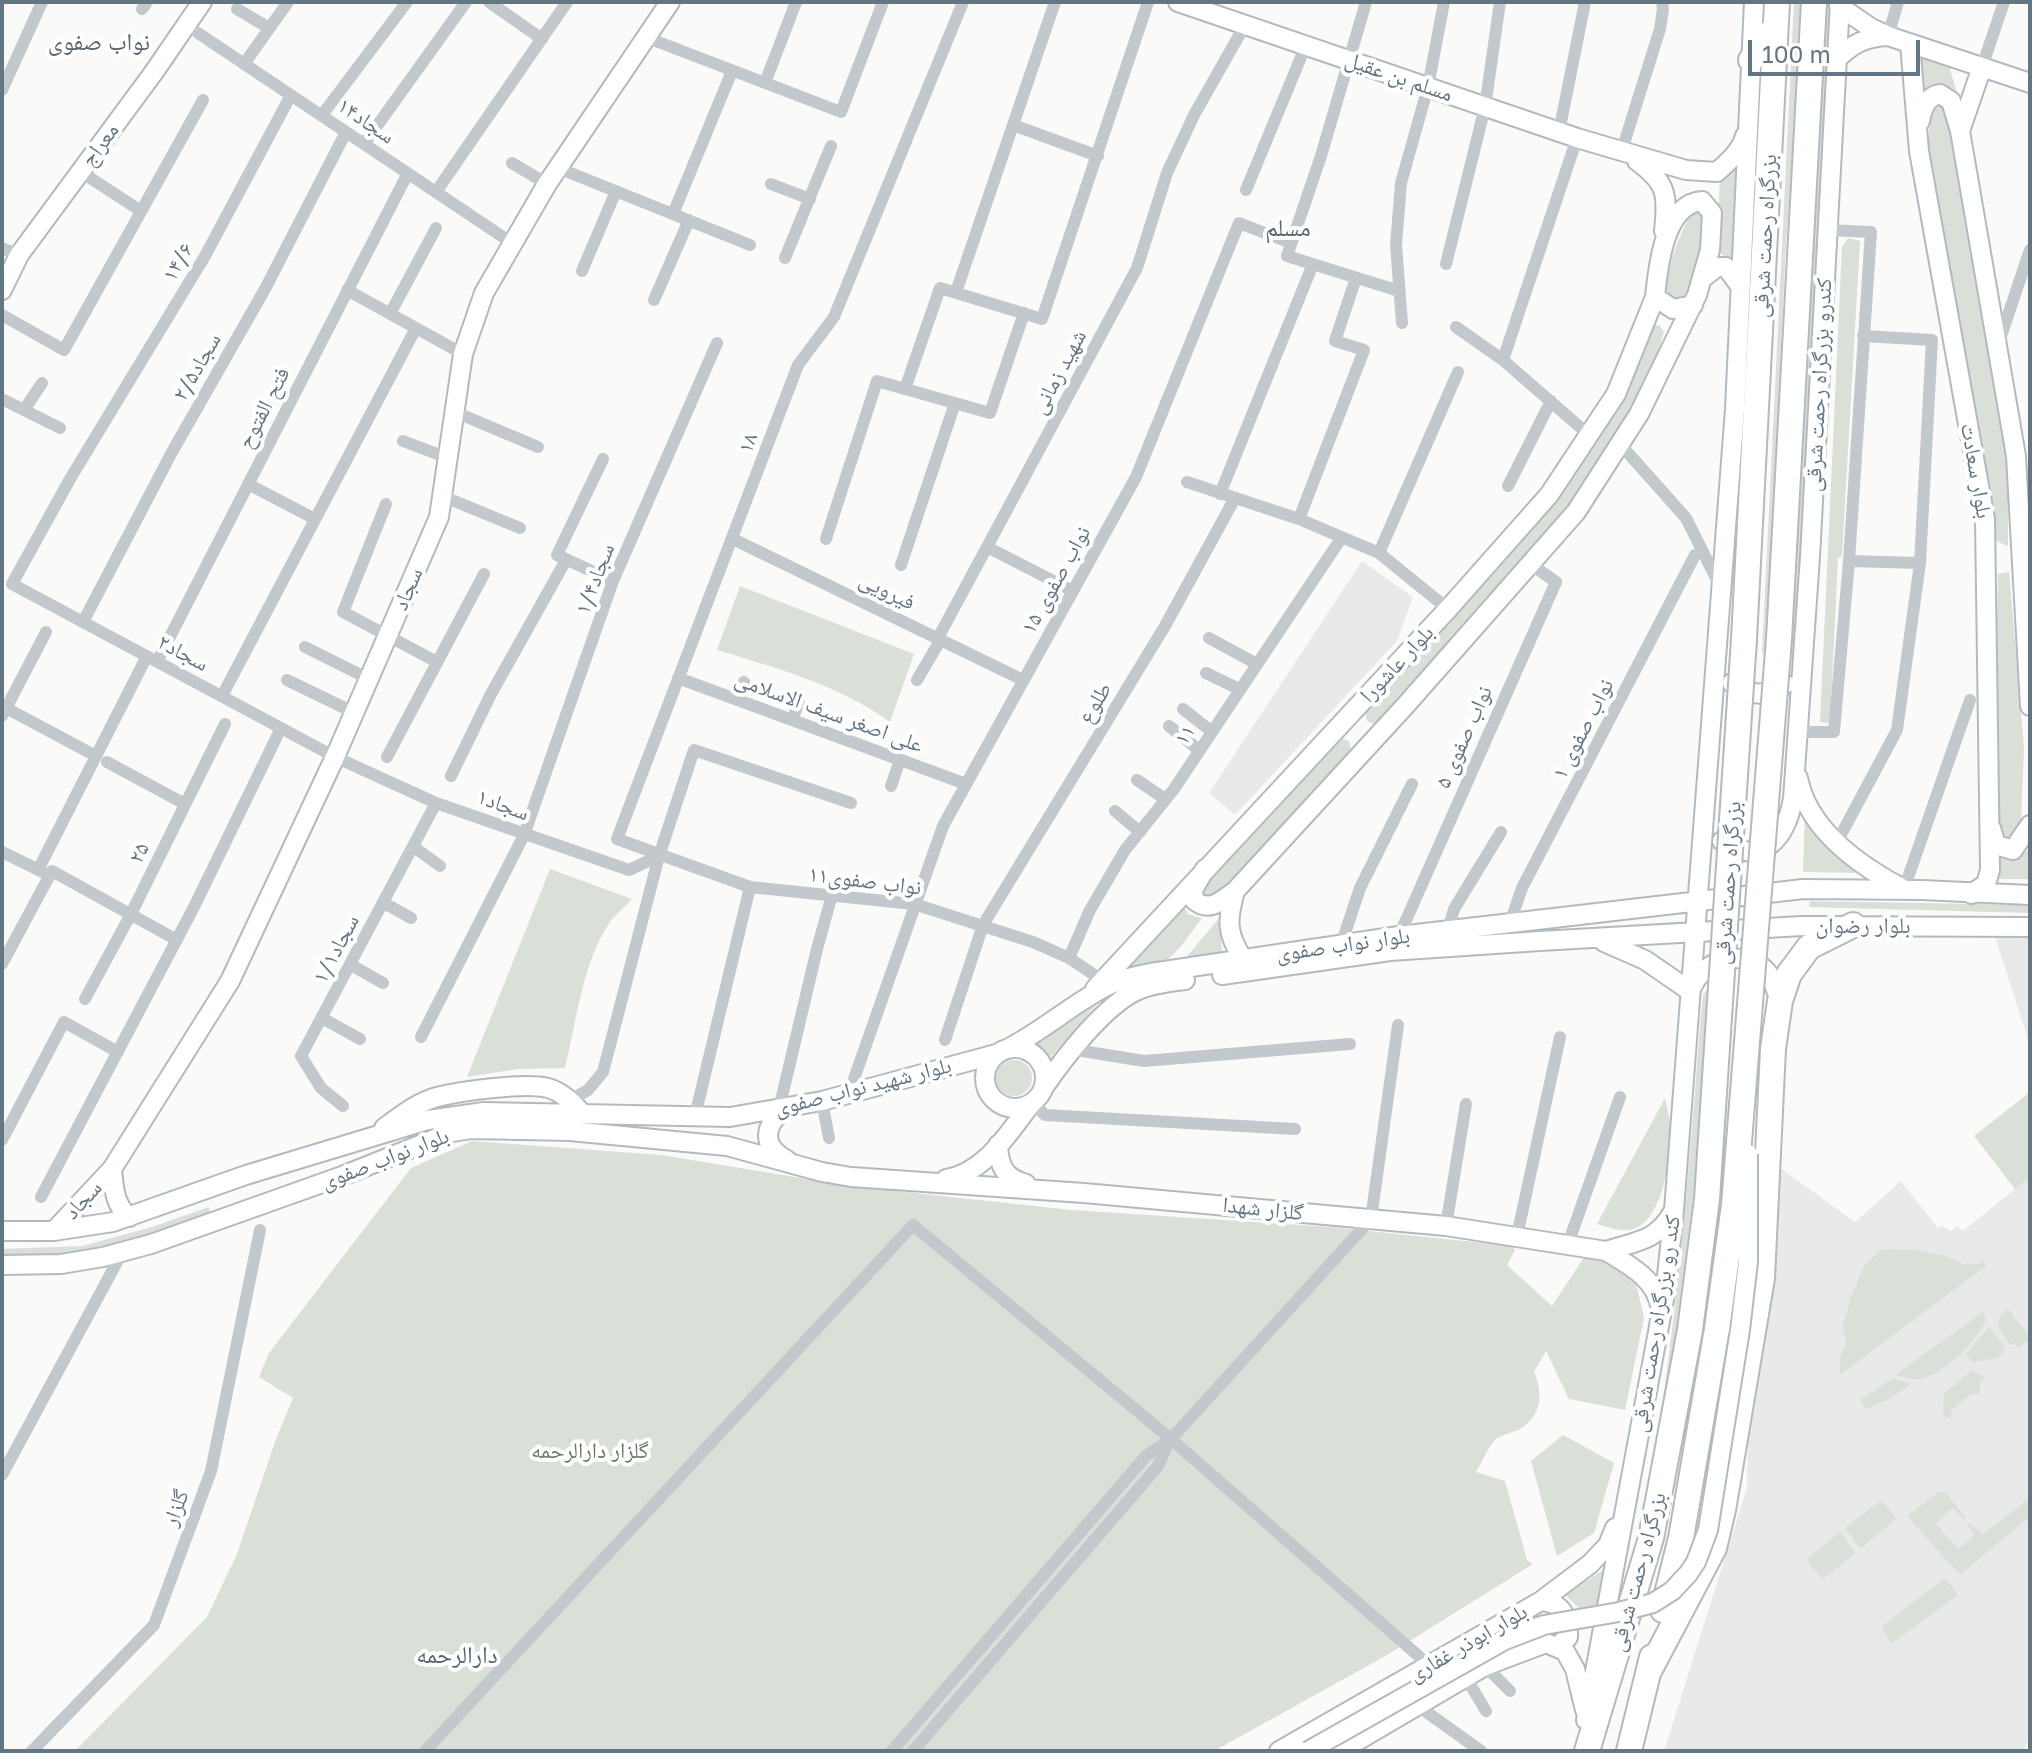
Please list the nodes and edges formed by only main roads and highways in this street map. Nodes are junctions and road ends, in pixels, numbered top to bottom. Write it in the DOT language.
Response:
graph roads {
  1 [pos="202,2"];
  2 [pos="670,2"];
  3 [pos="1178,2"];
  4 [pos="1754,2"];
  5 [pos="1777,2"];
  6 [pos="1814,2"];
  7 [pos="1840,4"];
  8 [pos="1775,27"];
  9 [pos="1888,36"];
  10 [pos="1910,43"];
  11 [pos="1751,60"];
  12 [pos="1836,60"];
  13 [pos="1982,67"];
  14 [pos="2030,83"];
  15 [pos="1748,121"];
  16 [pos="1960,131"];
  17 [pos="1622,150"];
  18 [pos="1919,151"];
  19 [pos="1717,172"];
  20 [pos="1702,201"];
  21 [pos="11,252"];
  22 [pos="1662,252"];
  23 [pos="1704,277"];
  24 [pos="1740,286"];
  25 [pos="2,290"];
  26 [pos="1655,297"];
  27 [pos="1693,305"];
  28 [pos="1647,318"];
  29 [pos="1676,339"];
  30 [pos="2025,497"];
  31 [pos="1718,648"];
  32 [pos="1802,652"];
  33 [pos="2030,706"];
  34 [pos="1347,718"];
  35 [pos="1373,741"];
  36 [pos="1796,768"];
  37 [pos="1707,798"];
  38 [pos="2030,825"];
  39 [pos="1990,826"];
  40 [pos="1205,869"];
  41 [pos="1913,890"];
  42 [pos="1235,891"];
  43 [pos="1971,894"];
  44 [pos="2030,895"];
  45 [pos="1699,901"];
  46 [pos="1853,925"];
  47 [pos="2030,927"];
  48 [pos="1696,933"];
  49 [pos="1469,937"];
  50 [pos="1597,939"];
  51 [pos="1243,959"];
  52 [pos="1690,991"];
  53 [pos="1090,997"];
  54 [pos="1780,1001"];
  55 [pos="1002,1051"];
  56 [pos="1745,1070"];
  57 [pos="1038,1095"];
  58 [pos="786,1108"];
  59 [pos="730,1117"];
  60 [pos="998,1145"];
  61 [pos="727,1146"];
  62 [pos="112,1169"];
  63 [pos="822,1172"];
  64 [pos="919,1183"];
  65 [pos="216,1186"];
  66 [pos="1084,1193"];
  67 [pos="1674,1210"];
  68 [pos="129,1217"];
  69 [pos="227,1217"];
  70 [pos="2,1231"];
  71 [pos="54,1231"];
  72 [pos="1606,1251"];
  73 [pos="2,1265"];
  74 [pos="1662,1312"];
  75 [pos="1626,1504"];
  76 [pos="1541,1601"];
  77 [pos="1557,1647"];
  78 [pos="1648,1673"];
  79 [pos="1587,1718"];
  80 [pos="1279,1751"];
  81 [pos="1308,1751"];
  82 [pos="1342,1751"];
  83 [pos="1585,1751"];
  84 [pos="1629,1751"];
  1 -- 21 [label="main road, معراج"];
  2 -- 62 [label="main road, سجاد"];
  3 -- 17 [label="main road, مسلم بن عقیل"];
  4 -- 11 [label="main road"];
  5 -- 8 [label="highway, بزرگراه رحمت شرقی"];
  6 -- 56 [label="highway, بزرگراه رحمت شرقی, bridge"];
  7 -- 9 [label="main road"];
  7 -- 12 [label="main road, کندرو بزرگراه رحمت شرقی"];
  8 -- 11 [label="highway"];
  8 -- 83 [label="highway, بزرگراه رحمت شرقی, bridge"];
  9 -- 10 [label="main road"];
  9 -- 12 [label="main road"];
  10 -- 13 [label="main road"];
  10 -- 18 [label="main road, بلوار سعادت"];
  11 -- 15 [label="main road"];
  12 -- 32 [label="main road, کندرو بزرگراه رحمت شرقی"];
  13 -- 14 [label="main road"];
  13 -- 16 [label="main road, بلوار سعادت"];
  15 -- 19 [label="main road"];
  15 -- 24 [label="main road"];
  16 -- 18 [label="main road"];
  16 -- 30 [label="main road, بلوار سعادت"];
  17 -- 19 [label="main road, مسلم بن عقیل"];
  17 -- 22 [label="main road"];
  18 -- 39 [label="main road, بلوار سعادت"];
  19 -- 20 [label="main road"];
  20 -- 22 [label="main road"];
  20 -- 23 [label="main road, بلوار عاشورا"];
  21 -- 25 [label="main road, معراج"];
  22 -- 26 [label="main road, بلوار عاشورا"];
  23 -- 24 [label="main road"];
  23 -- 27 [label="main road, بلوار عاشورا"];
  24 -- 31 [label="main road"];
  26 -- 27 [label="main road"];
  26 -- 28 [label="main road, بلوار عاشورا"];
  27 -- 29 [label="main road, بلوار عاشورا"];
  28 -- 29 [label="main road"];
  28 -- 34 [label="main road, بلوار عاشورا"];
  29 -- 35 [label="main road, بلوار عاشورا"];
  30 -- 33 [label="main road, بلوار سعادت"];
  31 -- 32 [label="main road"];
  31 -- 37 [label="main road"];
  32 -- 36 [label="main road, کندرو بزرگراه رحمت شرقی"];
  34 -- 35 [label="main road"];
  34 -- 40 [label="main road, بلوار عاشورا"];
  35 -- 42 [label="main road, بلوار عاشورا"];
  36 -- 37 [label="main road, کندرو بزرگراه رحمت شرقی"];
  36 -- 41 [label="main road"];
  37 -- 45 [label="main road, کند رو بزرگراه رحمت شرقی"];
  38 -- 39 [label="main road"];
  39 -- 43 [label="main road, بلوار سعادت"];
  40 -- 42 [label="main road"];
  40 -- 53 [label="main road, بلوار عاشورا"];
  41 -- 43 [label="main road, بلوار رضوان"];
  41 -- 45 [label="main road, بلوار رضوان"];
  42 -- 51 [label="main road"];
  43 -- 44 [label="main road, بلوار رضوان"];
  45 -- 48 [label="main road, کند رو بزرگراه رحمت شرقی"];
  45 -- 49 [label="main road, بلوار نواب صفوی"];
  46 -- 47 [label="main road, بلوار رضوان"];
  46 -- 48 [label="main road, بلوار رضوان"];
  46 -- 54 [label="highway"];
  48 -- 50 [label="main road, بلوار نواب صفوی"];
  48 -- 52 [label="main road, کند رو بزرگراه رحمت شرقی"];
  49 -- 50 [label="main road, بلوار نواب صفوی"];
  49 -- 51 [label="main road, بلوار نواب صفوی"];
  49 -- 57 [label="main road, بلوار نواب صفوی"];
  50 -- 52 [label="main road"];
  51 -- 53 [label="main road, بلوار نواب صفوی"];
  52 -- 54 [label="main road"];
  52 -- 67 [label="main road, کند رو بزرگراه رحمت شرقی"];
  53 -- 55 [label="main road, بلوار نواب صفوی"];
  54 -- 78 [label="highway"];
  55 -- 57 [label="main road"];
  55 -- 57 [label="main road"];
  55 -- 58 [label="main road, بلوار شهید نواب صفوی"];
  56 -- 78 [label="highway, بزرگراه رحمت شرقی, bridge"];
  56 -- 81 [label="main road, bridge"];
  57 -- 60 [label="main road, بلوار نواب صفوی"];
  58 -- 59 [label="main road, بلوار شهید نواب صفوی"];
  58 -- 63 [label="main road"];
  59 -- 61 [label="main road"];
  59 -- 65 [label="main road, بلوار نواب صفوی"];
  60 -- 64 [label="main road, بلوار نواب صفوی"];
  60 -- 66 [label="main road"];
  61 -- 63 [label="main road, بلوار نواب صفوی"];
  61 -- 69 [label="main road, بلوار نواب صفوی"];
  62 -- 68 [label="main road, سجاد"];
  62 -- 71 [label="main road, سجاد"];
  63 -- 64 [label="main road, بلوار نواب صفوی"];
  64 -- 66 [label="main road, گلزار شهدا"];
  65 -- 68 [label="main road, بلوار نواب صفوی"];
  65 -- 69 [label="main road"];
  66 -- 72 [label="main road, گلزار شهدا"];
  67 -- 72 [label="main road, گلزار شهدا"];
  67 -- 74 [label="main road, کند رو بزرگراه رحمت شرقی"];
  68 -- 71 [label="main road, بلوار نواب صفوی"];
  69 -- 73 [label="main road, بلوار نواب صفوی"];
  70 -- 71 [label="main road, بلوار نواب صفوی"];
  72 -- 74 [label="main road, گلزار شهدا"];
  74 -- 75 [label="main road, کند رو بزرگراه رحمت شرقی"];
  75 -- 76 [label="main road, بلوار ابوذر غفاری"];
  75 -- 79 [label="main road, کند رو بزرگراه رحمت شرقی"];
  76 -- 77 [label="main road"];
  76 -- 80 [label="main road, بلوار ابوذر غفاری"];
  77 -- 79 [label="main road"];
  77 -- 82 [label="main road, بلوار ابوذر غفاری"];
  78 -- 84 [label="highway, بزرگراه رحمت شرقی"];
  79 -- 83 [label="main road, کند رو بزرگراه رحمت شرقی"];
}
